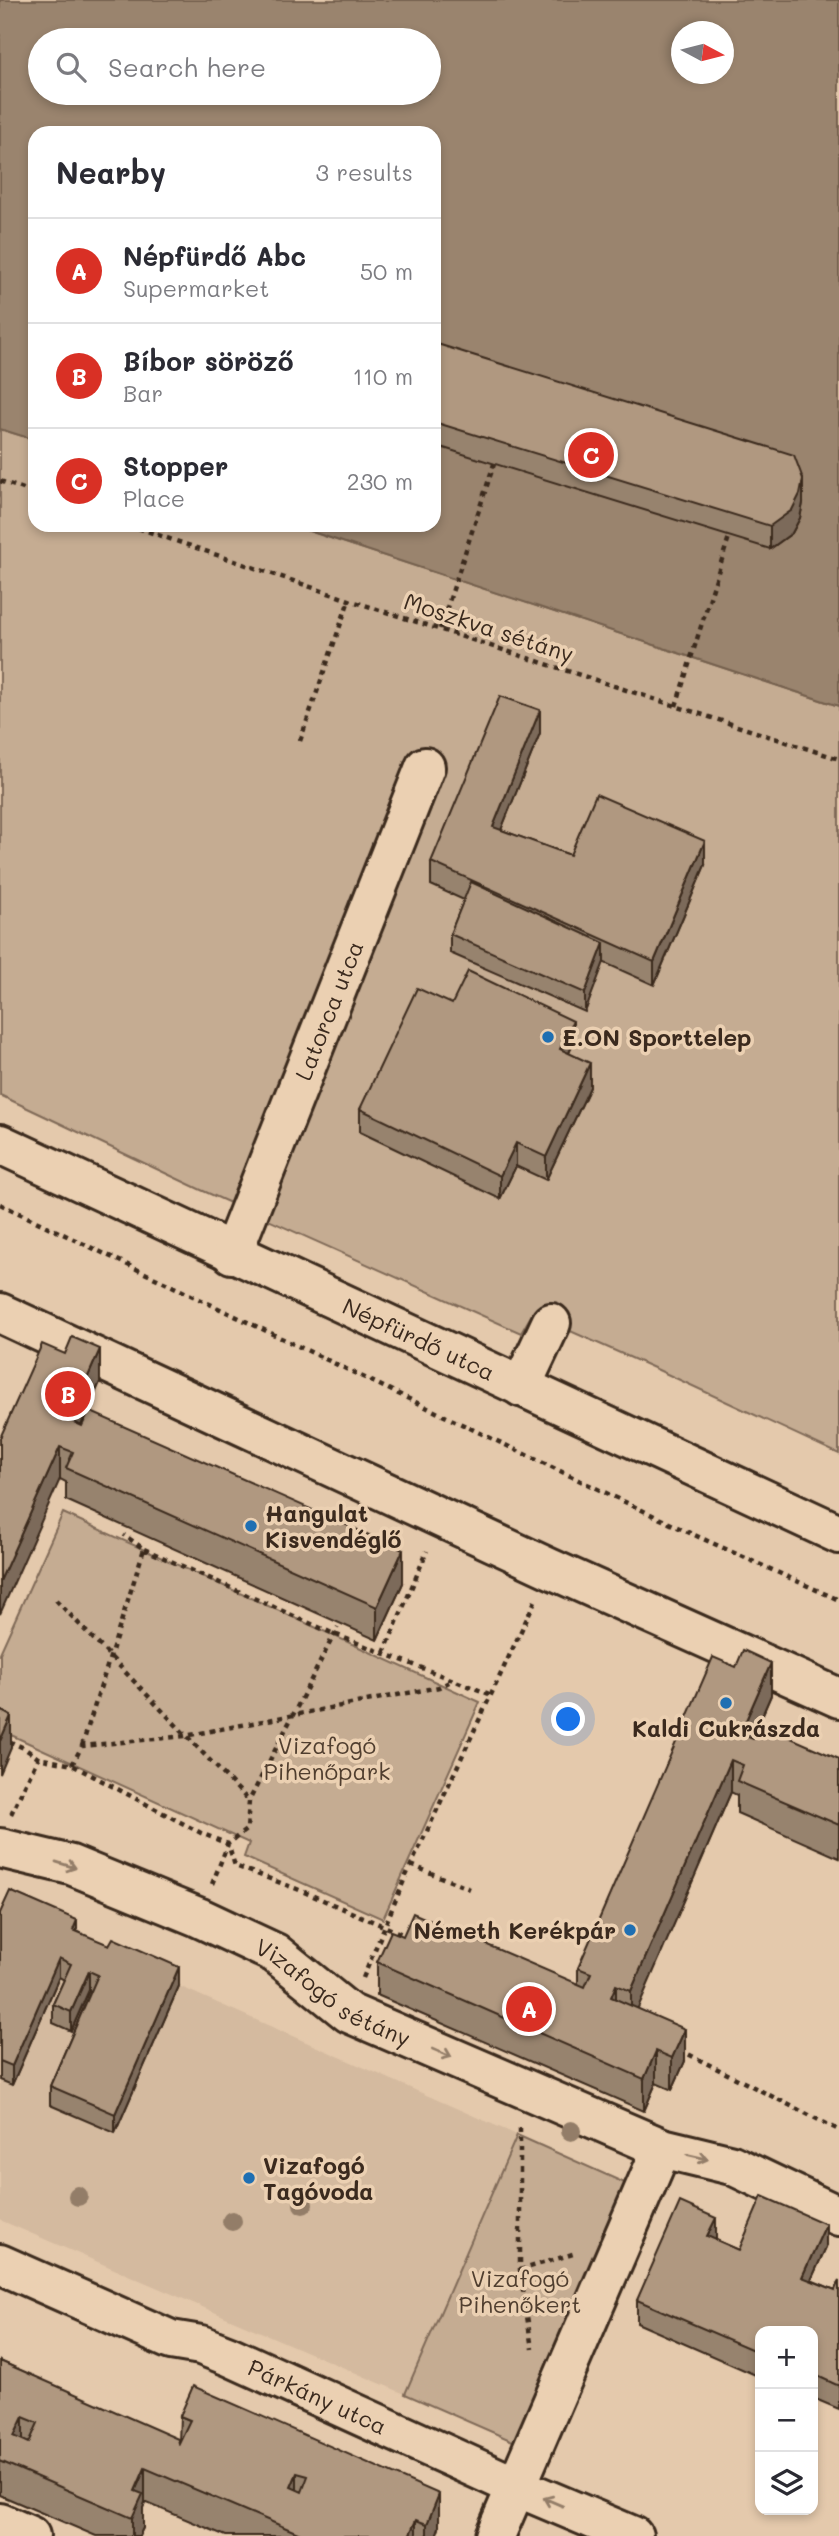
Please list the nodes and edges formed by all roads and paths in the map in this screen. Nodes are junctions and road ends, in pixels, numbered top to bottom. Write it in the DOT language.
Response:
graph roads {
  1 [pos="494,464"];
  2 [pos="0,481"];
  3 [pos="28,491"];
  4 [pos="150,532"];
  5 [pos="729,537"];
  6 [pos="349,600"];
  7 [pos="440,629"];
  8 [pos="676,706"];
  9 [pos="300,741"];
  10 [pos="839,759"];
  11 [pos="425,767"];
  12 [pos="0,1144"];
  13 [pos="0,1204"];
  14 [pos="232,1254"];
  15 [pos="0,1313"];
  16 [pos="551,1323"];
  17 [pos="522,1387"];
  18 [pos="441,1518"];
  19 [pos="839,1534"];
  20 [pos="124,1535"];
  21 [pos="144,1549"];
  22 [pos="549,1568"];
  23 [pos="56,1600"];
  24 [pos="839,1600"];
  25 [pos="338,1627"];
  26 [pos="334,1634"];
  27 [pos="384,1653"];
  28 [pos="111,1656"];
  29 [pos="453,1680"];
  30 [pos="492,1695"];
  31 [pos="839,1698"];
  32 [pos="293,1717"];
  33 [pos="185,1736"];
  34 [pos="0,1737"];
  35 [pos="82,1746"];
  36 [pos="38,1758"];
  37 [pos="72,1765"];
  38 [pos="249,1801"];
  39 [pos="3,1837"];
  40 [pos="228,1844"];
  41 [pos="411,1865"];
  42 [pos="470,1889"];
  43 [pos="198,1917"];
  44 [pos="384,1926"];
  45 [pos="410,1937"];
  46 [pos="349,2013"];
  47 [pos="675,2048"];
  48 [pos="526,2089"];
  49 [pos="839,2130"];
  50 [pos="662,2148"];
  51 [pos="839,2216"];
  52 [pos="620,2246"];
  53 [pos="0,2264"];
  54 [pos="520,2270"];
  55 [pos="533,2350"];
  56 [pos="517,2487"];
  57 [pos="0,2523"];
  58 [pos="30,2536"];
  59 [pos="495,2536"];
  60 [pos="633,2536"];
  1 -- 7 [label="path"];
  2 -- 3 [label="path"];
  4 -- 6 [label="path, Moszkva sétány"];
  5 -- 8 [label="path"];
  6 -- 7 [label="path, Moszkva sétány"];
  6 -- 9 [label="path"];
  7 -- 8 [label="path, Moszkva sétány"];
  8 -- 10 [label="path, Moszkva sétány"];
  11 -- 14 [label="street, Latorca utca"];
  12 -- 14 [label="street, Népfürdő utca"];
  13 -- 24 [label="path"];
  14 -- 17 [label="street, Népfürdő utca"];
  15 -- 18 [label="street"];
  16 -- 17 [label="street"];
  17 -- 19 [label="street, Népfürdő utca"];
  18 -- 22 [label="street"];
  18 -- 27 [label="path"];
  20 -- 21 [label="path"];
  21 -- 26 [label="path"];
  21 -- 28 [label="path"];
  22 -- 30 [label="path"];
  22 -- 31 [label="street"];
  23 -- 28 [label="path"];
  25 -- 26 [label="path"];
  26 -- 27 [label="path"];
  26 -- 32 [label="path"];
  27 -- 29 [label="path"];
  28 -- 33 [label="path"];
  28 -- 35 [label="path"];
  29 -- 30 [label="path"];
  29 -- 32 [label="path"];
  30 -- 41 [label="path"];
  32 -- 33 [label="path"];
  32 -- 38 [label="path"];
  33 -- 35 [label="path"];
  33 -- 38 [label="path"];
  34 -- 36 [label="path"];
  35 -- 37 [label="path"];
  36 -- 37 [label="path"];
  36 -- 39 [label="path"];
  37 -- 40 [label="path"];
  38 -- 40 [label="path"];
  39 -- 43 [label="street, Vizafogó sétány, one-way"];
  40 -- 43 [label="path"];
  40 -- 44 [label="path"];
  41 -- 42 [label="path"];
  41 -- 44 [label="path"];
  43 -- 46 [label="street, Vizafogó sétány"];
  44 -- 45 [label="path"];
  44 -- 46 [label="path"];
  46 -- 48 [label="street, Vizafogó sétány, one-way"];
  47 -- 49 [label="path"];
  48 -- 50 [label="street, Vizafogó sétány"];
  48 -- 54 [label="path"];
  50 -- 51 [label="street, Vizafogó sétány, one-way"];
  50 -- 52 [label="street"];
  52 -- 54 [label="path"];
  52 -- 56 [label="street"];
  53 -- 56 [label="street, Párkány utca"];
  54 -- 55 [label="path"];
  56 -- 59 [label="street"];
  60 -- 56 [label="street, Párkány utca, one-way"];
  57 -- 58 [label="street"];
}
